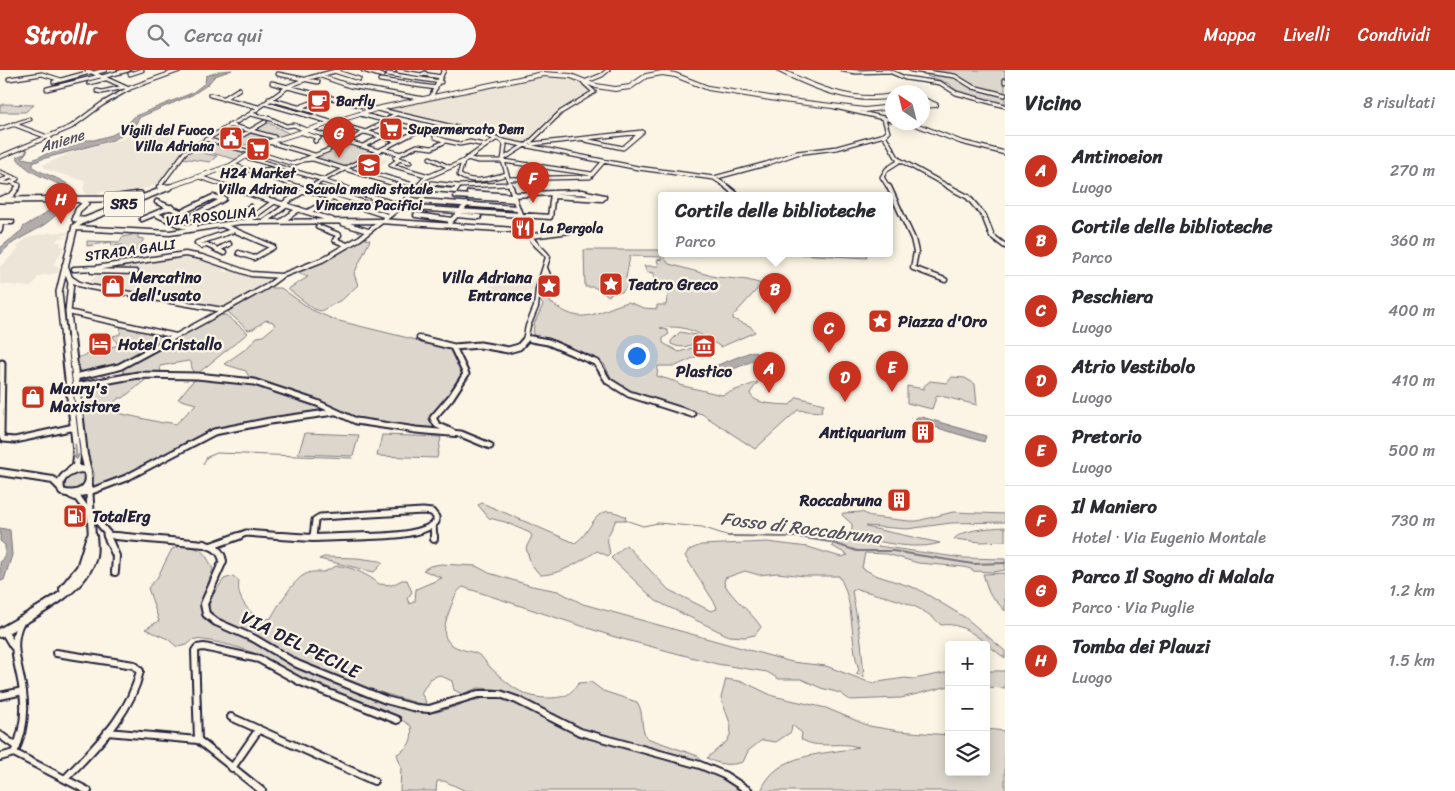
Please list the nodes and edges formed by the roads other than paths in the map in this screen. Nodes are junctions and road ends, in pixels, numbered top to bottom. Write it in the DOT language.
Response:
graph roads {
  1 [pos="105,70"];
  2 [pos="128,70"];
  3 [pos="142,70"];
  4 [pos="180,70"];
  5 [pos="339,70"];
  6 [pos="363,70"];
  7 [pos="397,70"];
  8 [pos="444,70"];
  9 [pos="608,70"];
  10 [pos="779,70"];
  11 [pos="842,70"];
  12 [pos="862,70"];
  13 [pos="910,70"];
  14 [pos="334,71"];
  15 [pos="91,72"];
  16 [pos="426,72"];
  17 [pos="550,72"];
  18 [pos="389,73"];
  19 [pos="130,74"];
  20 [pos="278,74"];
  21 [pos="318,75"];
  22 [pos="101,76"];
  23 [pos="288,76"];
  24 [pos="383,76"];
  25 [pos="441,76"];
  26 [pos="9,79"];
  27 [pos="106,79"];
  28 [pos="306,79"];
  29 [pos="360,79"];
  30 [pos="374,79"];
  31 [pos="391,79"];
  32 [pos="418,79"];
  33 [pos="61,80"];
  34 [pos="380,80"];
  35 [pos="586,81"];
  36 [pos="54,82"];
  37 [pos="318,82"];
  38 [pos="412,82"];
  39 [pos="440,82"];
  40 [pos="89,83"];
  41 [pos="429,85"];
  42 [pos="289,86"];
  43 [pos="124,87"];
  44 [pos="436,88"];
  45 [pos="48,89"];
  46 [pos="129,89"];
  47 [pos="239,89"];
  48 [pos="96,91"];
  49 [pos="210,96"];
  50 [pos="329,96"];
  51 [pos="1005,96"];
  52 [pos="431,97"];
  53 [pos="885,97"];
  54 [pos="223,99"];
  55 [pos="270,99"];
  56 [pos="424,99"];
  57 [pos="228,100"];
  58 [pos="264,103"];
  59 [pos="219,105"];
  60 [pos="1005,106"];
  61 [pos="258,107"];
  62 [pos="300,107"];
  63 [pos="834,107"];
  64 [pos="885,108"];
  65 [pos="376,109"];
  66 [pos="312,111"];
  67 [pos="250,114"];
  68 [pos="360,114"];
  69 [pos="396,114"];
  70 [pos="30,119"];
  71 [pos="884,120"];
  72 [pos="388,121"];
  73 [pos="265,122"];
  74 [pos="331,123"];
  75 [pos="13,124"];
  76 [pos="229,125"];
  77 [pos="0,129"];
  78 [pos="419,130"];
  79 [pos="930,130"];
  80 [pos="252,131"];
  81 [pos="306,131"];
  82 [pos="365,132"];
  83 [pos="884,135"];
  84 [pos="274,136"];
  85 [pos="382,137"];
  86 [pos="50,138"];
  87 [pos="497,138"];
  88 [pos="206,139"];
  89 [pos="580,139"];
  90 [pos="315,141"];
  91 [pos="346,141"];
  92 [pos="398,141"];
  93 [pos="503,141"];
  94 [pos="269,142"];
  95 [pos="446,142"];
  96 [pos="226,145"];
  97 [pos="526,145"];
  98 [pos="364,146"];
  99 [pos="484,146"];
  100 [pos="329,150"];
  101 [pos="380,150"];
  102 [pos="251,152"];
  103 [pos="1005,153"];
  104 [pos="401,154"];
  105 [pos="0,157"];
  106 [pos="246,157"];
  107 [pos="313,157"];
  108 [pos="430,158"];
  109 [pos="467,158"];
  110 [pos="400,159"];
  111 [pos="898,159"];
  112 [pos="503,160"];
  113 [pos="604,161"];
  114 [pos="410,162"];
  115 [pos="463,162"];
  116 [pos="233,165"];
  117 [pos="449,167"];
  118 [pos="270,169"];
  119 [pos="345,169"];
  120 [pos="0,172"];
  121 [pos="253,172"];
  122 [pos="507,174"];
  123 [pos="591,175"];
  124 [pos="429,176"];
  125 [pos="12,177"];
  126 [pos="199,177"];
  127 [pos="714,178"];
  128 [pos="1,180"];
  129 [pos="323,180"];
  130 [pos="422,181"];
  131 [pos="509,181"];
  132 [pos="15,182"];
  133 [pos="330,183"];
  134 [pos="429,183"];
  135 [pos="175,185"];
  136 [pos="454,185"];
  137 [pos="312,186"];
  138 [pos="459,186"];
  139 [pos="343,187"];
  140 [pos="319,188"];
  141 [pos="416,188"];
  142 [pos="306,189"];
  143 [pos="450,190"];
  144 [pos="357,192"];
  145 [pos="735,192"];
  146 [pos="891,192"];
  147 [pos="333,193"];
  148 [pos="469,193"];
  149 [pos="146,194"];
  150 [pos="456,194"];
  151 [pos="553,194"];
  152 [pos="893,196"];
  153 [pos="513,197"];
  154 [pos="332,198"];
  155 [pos="347,198"];
  156 [pos="0,199"];
  157 [pos="24,199"];
  158 [pos="105,199"];
  159 [pos="406,200"];
  160 [pos="87,201"];
  161 [pos="275,201"];
  162 [pos="157,202"];
  163 [pos="285,204"];
  164 [pos="467,204"];
  165 [pos="401,206"];
  166 [pos="170,207"];
  167 [pos="250,207"];
  168 [pos="413,208"];
  169 [pos="517,208"];
  170 [pos="298,209"];
  171 [pos="78,210"];
  172 [pos="182,212"];
  173 [pos="308,212"];
  174 [pos="392,212"];
  175 [pos="459,213"];
  176 [pos="155,214"];
  177 [pos="416,215"];
  178 [pos="192,216"];
  179 [pos="387,216"];
  180 [pos="522,216"];
  181 [pos="75,217"];
  182 [pos="480,217"];
  183 [pos="204,219"];
  184 [pos="85,220"];
  185 [pos="142,220"];
  186 [pos="452,220"];
  187 [pos="198,221"];
  188 [pos="265,221"];
  189 [pos="282,221"];
  190 [pos="337,221"];
  191 [pos="380,221"];
  192 [pos="1,222"];
  193 [pos="12,222"];
  194 [pos="246,222"];
  195 [pos="222,225"];
  196 [pos="446,226"];
  197 [pos="318,227"];
  198 [pos="193,228"];
  199 [pos="586,229"];
  200 [pos="0,230"];
  201 [pos="74,230"];
  202 [pos="232,230"];
  203 [pos="529,230"];
  204 [pos="368,232"];
  205 [pos="531,236"];
  206 [pos="229,244"];
  207 [pos="347,245"];
  208 [pos="1005,246"];
  209 [pos="217,250"];
  210 [pos="224,253"];
  211 [pos="239,253"];
  212 [pos="69,268"];
  213 [pos="545,268"];
  214 [pos="136,272"];
  215 [pos="548,275"];
  216 [pos="281,276"];
  217 [pos="542,276"];
  218 [pos="70,278"];
  219 [pos="61,280"];
  220 [pos="945,280"];
  221 [pos="540,284"];
  222 [pos="90,287"];
  223 [pos="70,291"];
  224 [pos="59,292"];
  225 [pos="224,310"];
  226 [pos="68,312"];
  227 [pos="176,336"];
  228 [pos="419,338"];
  229 [pos="527,338"];
  230 [pos="453,347"];
  231 [pos="2,363"];
  232 [pos="119,368"];
  233 [pos="75,377"];
  234 [pos="121,377"];
  235 [pos="76,386"];
  236 [pos="335,412"];
  237 [pos="692,414"];
  238 [pos="74,427"];
  239 [pos="453,432"];
  240 [pos="490,446"];
  241 [pos="88,471"];
  242 [pos="0,472"];
  243 [pos="68,472"];
  244 [pos="38,478"];
  245 [pos="60,487"];
  246 [pos="89,489"];
  247 [pos="73,494"];
  248 [pos="89,515"];
  249 [pos="433,526"];
  250 [pos="105,531"];
  251 [pos="313,538"];
  252 [pos="434,539"];
  253 [pos="211,546"];
  254 [pos="115,572"];
  255 [pos="21,621"];
  256 [pos="2,632"];
  257 [pos="13,646"];
  258 [pos="56,653"];
  259 [pos="23,692"];
  260 [pos="0,696"];
  261 [pos="232,716"];
  262 [pos="397,720"];
  263 [pos="259,728"];
  264 [pos="107,732"];
  265 [pos="0,735"];
  266 [pos="198,740"];
  267 [pos="16,750"];
  268 [pos="0,757"];
  269 [pos="232,768"];
  270 [pos="65,779"];
  271 [pos="374,781"];
  272 [pos="88,791"];
  273 [pos="262,791"];
  274 [pos="749,791"];
  1 -- 15 [label="street"];
  2 -- 22 [label="street"];
  3 -- 19 [label="street"];
  4 -- 46 [label="street"];
  5 -- 14 [label="street"];
  6 -- 24 [label="street"];
  7 -- 16 [label="street"];
  7 -- 18 [label="street"];
  8 -- 25 [label="street"];
  9 -- 35 [label="street"];
  10 -- 53 [label="main road"];
  11 -- 12 [label="street"];
  11 -- 60 [label="street"];
  13 -- 51 [label="street"];
  14 -- 21 [label="street"];
  14 -- 29 [label="street"];
  15 -- 22 [label="street"];
  15 -- 33 [label="street"];
  16 -- 25 [label="street"];
  17 -- 35 [label="main road, SR5"];
  17 -- 52 [label="main road, SR5"];
  18 -- 24 [label="street"];
  18 -- 32 [label="street"];
  20 -- 23 [label="street"];
  21 -- 28 [label="street"];
  21 -- 56 [label="street"];
  22 -- 27 [label="street"];
  22 -- 45 [label="street"];
  23 -- 28 [label="street"];
  23 -- 42 [label="street"];
  24 -- 30 [label="street"];
  25 -- 39 [label="street"];
  26 -- 33 [label="street"];
  27 -- 40 [label="street"];
  27 -- 43 [label="street"];
  28 -- 37 [label="street"];
  28 -- 42 [label="street"];
  31 -- 38 [label="street"];
  32 -- 38 [label="street"];
  32 -- 39 [label="street"];
  33 -- 36 [label="street"];
  34 -- 44 [label="street"];
  35 -- 63 [label="main road, SR5"];
  35 -- 97 [label="street"];
  38 -- 41 [label="street"];
  39 -- 44 [label="street"];
  42 -- 50 [label="street"];
  42 -- 55 [label="street"];
  43 -- 46 [label="street"];
  43 -- 48 [label="street"];
  44 -- 52 [label="street"];
  46 -- 86 [label="street"];
  47 -- 54 [label="street"];
  49 -- 54 [label="street"];
  50 -- 62 [label="street"];
  50 -- 65 [label="street"];
  52 -- 56 [label="main road, SR5"];
  54 -- 57 [label="street"];
  55 -- 58 [label="street"];
  55 -- 62 [label="street"];
  56 -- 65 [label="main road, SR5"];
  57 -- 59 [label="street"];
  57 -- 61 [label="street"];
  58 -- 61 [label="street"];
  58 -- 74 [label="street"];
  61 -- 67 [label="street"];
  62 -- 66 [label="street"];
  63 -- 64 [label="main road, SR5"];
  63 -- 71 [label="street"];
  65 -- 68 [label="main road, SR5"];
  65 -- 69 [label="street"];
  67 -- 76 [label="street"];
  67 -- 81 [label="street"];
  68 -- 72 [label="street"];
  68 -- 74 [label="main road, SR5"];
  69 -- 72 [label="street"];
  69 -- 87 [label="street"];
  70 -- 75 [label="street"];
  71 -- 83 [label="street"];
  72 -- 78 [label="street"];
  72 -- 82 [label="street"];
  73 -- 80 [label="street"];
  74 -- 81 [label="main road, SR5"];
  74 -- 82 [label="street"];
  75 -- 77 [label="street"];
  75 -- 86 [label="street"];
  76 -- 80 [label="street"];
  76 -- 88 [label="street"];
  78 -- 92 [label="street"];
  78 -- 95 [label="street"];
  79 -- 103 [label="street"];
  80 -- 84 [label="street"];
  80 -- 96 [label="street"];
  81 -- 90 [label="street"];
  81 -- 91 [label="street"];
  81 -- 94 [label="main road, SR5"];
  82 -- 85 [label="street"];
  82 -- 91 [label="street"];
  83 -- 111 [label="street"];
  83 -- 127 [label="street"];
  85 -- 92 [label="street"];
  85 -- 98 [label="street"];
  86 -- 105 [label="street"];
  87 -- 93 [label="street"];
  87 -- 99 [label="street"];
  88 -- 96 [label="street"];
  88 -- 135 [label="street"];
  89 -- 89 [label="street"];
  89 -- 97 [label="street"];
  91 -- 98 [label="street"];
  92 -- 101 [label="street"];
  93 -- 97 [label="street"];
  93 -- 112 [label="street"];
  94 -- 102 [label="main road, SR5"];
  94 -- 107 [label="street"];
  95 -- 99 [label="street"];
  95 -- 104 [label="street"];
  96 -- 102 [label="street"];
  97 -- 112 [label="street"];
  97 -- 113 [label="street"];
  98 -- 101 [label="street"];
  99 -- 109 [label="street"];
  100 -- 107 [label="street"];
  101 -- 104 [label="street"];
  101 -- 119 [label="street"];
  102 -- 106 [label="main road, SR5"];
  102 -- 107 [label="street"];
  104 -- 110 [label="street"];
  106 -- 116 [label="main road, SR5"];
  106 -- 129 [label="street"];
  107 -- 119 [label="street"];
  108 -- 117 [label="street"];
  109 -- 112 [label="street"];
  109 -- 115 [label="street"];
  110 -- 114 [label="street"];
  110 -- 124 [label="street"];
  111 -- 146 [label="street"];
  111 -- 208 [label="street"];
  112 -- 122 [label="street"];
  112 -- 123 [label="street"];
  113 -- 123 [label="street"];
  113 -- 127 [label="street"];
  115 -- 117 [label="street, STRADA GALLI"];
  115 -- 122 [label="street"];
  116 -- 121 [label="street"];
  116 -- 126 [label="main road, SR5"];
  117 -- 124 [label="street, STRADA GALLI"];
  118 -- 121 [label="street"];
  119 -- 129 [label="street"];
  119 -- 141 [label="street"];
  120 -- 125 [label="street"];
  120 -- 128 [label="street"];
  121 -- 142 [label="street"];
  122 -- 131 [label="street"];
  123 -- 131 [label="street"];
  124 -- 130 [label="street, STRADA GALLI"];
  125 -- 128 [label="street"];
  125 -- 132 [label="street"];
  126 -- 135 [label="main road, SR5"];
  126 -- 161 [label="street"];
  127 -- 145 [label="street"];
  128 -- 132 [label="street"];
  129 -- 133 [label="street"];
  129 -- 137 [label="street"];
  130 -- 134 [label="street"];
  130 -- 141 [label="street, STRADA GALLI"];
  131 -- 138 [label="street"];
  131 -- 153 [label="street"];
  132 -- 156 [label="street"];
  132 -- 157 [label="street"];
  133 -- 139 [label="street"];
  133 -- 140 [label="street"];
  134 -- 136 [label="street"];
  134 -- 143 [label="street"];
  135 -- 149 [label="main road, SR5"];
  136 -- 138 [label="street"];
  136 -- 143 [label="street"];
  137 -- 140 [label="street"];
  137 -- 142 [label="street"];
  138 -- 150 [label="street"];
  139 -- 144 [label="street"];
  139 -- 147 [label="street"];
  140 -- 147 [label="street"];
  141 -- 159 [label="street, STRADA GALLI"];
  142 -- 154 [label="street"];
  142 -- 163 [label="street"];
  143 -- 150 [label="street"];
  144 -- 155 [label="street"];
  144 -- 165 [label="street"];
  147 -- 155 [label="street"];
  148 -- 153 [label="street"];
  149 -- 158 [label="main road, SR5"];
  149 -- 184 [label="main road, SR5"];
  150 -- 153 [label="street"];
  151 -- 151 [label="street"];
  151 -- 153 [label="street"];
  151 -- 180 [label="street"];
  152 -- 220 [label="street"];
  153 -- 169 [label="street"];
  154 -- 173 [label="street"];
  154 -- 179 [label="street"];
  155 -- 174 [label="street"];
  156 -- 157 [label="main road, SR5"];
  157 -- 160 [label="main road, SR5"];
  158 -- 160 [label="main road, SR5"];
  158 -- 171 [label="main road"];
  159 -- 164 [label="street"];
  159 -- 165 [label="street, STRADA GALLI"];
  160 -- 171 [label="main road, SR5"];
  161 -- 163 [label="street"];
  161 -- 194 [label="street"];
  162 -- 166 [label="street"];
  163 -- 170 [label="street"];
  163 -- 188 [label="street"];
  164 -- 169 [label="street"];
  164 -- 175 [label="street"];
  165 -- 174 [label="street, STRADA GALLI"];
  166 -- 172 [label="street"];
  166 -- 176 [label="street"];
  167 -- 183 [label="street"];
  168 -- 175 [label="street"];
  169 -- 180 [label="street"];
  170 -- 173 [label="street"];
  170 -- 189 [label="street"];
  171 -- 181 [label="main road, SR5"];
  172 -- 178 [label="street"];
  172 -- 178 [label="street"];
  173 -- 190 [label="street"];
  174 -- 179 [label="street, STRADA GALLI"];
  175 -- 180 [label="street"];
  175 -- 182 [label="street"];
  175 -- 186 [label="street"];
  176 -- 185 [label="street"];
  176 -- 198 [label="street"];
  177 -- 186 [label="street"];
  178 -- 183 [label="street"];
  178 -- 187 [label="street"];
  179 -- 191 [label="street, STRADA GALLI"];
  180 -- 203 [label="street"];
  181 -- 184 [label="main road, SR5"];
  181 -- 201 [label="main road"];
  183 -- 187 [label="street"];
  184 -- 201 [label="main road"];
  186 -- 196 [label="street"];
  187 -- 198 [label="street"];
  188 -- 189 [label="street, VIA ROSOLINA"];
  188 -- 194 [label="street, VIA ROSOLINA"];
  189 -- 190 [label="street, VIA ROSOLINA"];
  190 -- 191 [label="street, VIA ROSOLINA"];
  190 -- 204 [label="street"];
  191 -- 196 [label="street, VIA ROSOLINA"];
  191 -- 204 [label="street, STRADA GALLI"];
  192 -- 193 [label="street"];
  192 -- 200 [label="street"];
  194 -- 195 [label="street, VIA ROSOLINA"];
  195 -- 198 [label="street, VIA ROSOLINA"];
  195 -- 202 [label="street"];
  196 -- 203 [label="street, VIA ROSOLINA"];
  197 -- 207 [label="street"];
  198 -- 201 [label="street, VIA ROSOLINA"];
  199 -- 205 [label="street"];
  201 -- 212 [label="main road"];
  202 -- 209 [label="street"];
  202 -- 211 [label="street"];
  203 -- 205 [label="street"];
  204 -- 207 [label="street, STRADA GALLI"];
  205 -- 213 [label="street"];
  206 -- 209 [label="street"];
  207 -- 216 [label="street, STRADA GALLI"];
  209 -- 210 [label="street"];
  212 -- 214 [label="street"];
  212 -- 216 [label="street, STRADA GALLI"];
  212 -- 218 [label="main road"];
  212 -- 219 [label="main road"];
  213 -- 215 [label="street"];
  213 -- 217 [label="street"];
  215 -- 217 [label="street"];
  215 -- 221 [label="street"];
  216 -- 225 [label="street"];
  217 -- 221 [label="street"];
  218 -- 219 [label="main road"];
  218 -- 222 [label="street"];
  218 -- 223 [label="main road"];
  219 -- 224 [label="main road"];
  221 -- 229 [label="street"];
  222 -- 223 [label="street"];
  222 -- 225 [label="street"];
  223 -- 224 [label="main road"];
  223 -- 226 [label="main road"];
  224 -- 238 [label="main road"];
  225 -- 227 [label="street"];
  226 -- 227 [label="street"];
  226 -- 233 [label="main road"];
  227 -- 232 [label="street"];
  228 -- 230 [label="street"];
  229 -- 230 [label="street"];
  229 -- 237 [label="street"];
  230 -- 239 [label="street"];
  231 -- 238 [label="street"];
  232 -- 233 [label="street"];
  232 -- 234 [label="street"];
  233 -- 235 [label="main road"];
  234 -- 235 [label="street"];
  234 -- 236 [label="street"];
  235 -- 241 [label="main road"];
  236 -- 239 [label="street"];
  236 -- 246 [label="street"];
  238 -- 243 [label="main road, one-way"];
  239 -- 240 [label="street"];
  241 -- 243 [label="main road"];
  241 -- 246 [label="main road"];
  242 -- 244 [label="main road"];
  243 -- 244 [label="main road"];
  243 -- 245 [label="main road"];
  244 -- 245 [label="main road"];
  245 -- 247 [label="main road"];
  246 -- 247 [label="main road"];
  246 -- 248 [label="main road"];
  247 -- 248 [label="main road"];
  248 -- 250 [label="street"];
  248 -- 255 [label="main road"];
  249 -- 251 [label="street"];
  249 -- 251 [label="street"];
  249 -- 252 [label="street"];
  250 -- 253 [label="street"];
  250 -- 254 [label="street"];
  251 -- 253 [label="street"];
  253 -- 274 [label="street, VIA DEL PECILE"];
  255 -- 256 [label="main road"];
  255 -- 257 [label="street"];
  256 -- 257 [label="street"];
  257 -- 259 [label="street"];
  258 -- 264 [label="street"];
  259 -- 260 [label="street"];
  259 -- 267 [label="street"];
  261 -- 263 [label="street"];
  262 -- 266 [label="street, VIA DEL PECILE"];
  263 -- 269 [label="street"];
  263 -- 271 [label="street"];
  264 -- 266 [label="street"];
  264 -- 270 [label="street"];
  265 -- 267 [label="street"];
  266 -- 269 [label="street"];
  267 -- 268 [label="street"];
  267 -- 270 [label="street"];
  269 -- 273 [label="street"];
  270 -- 272 [label="street"];
}
